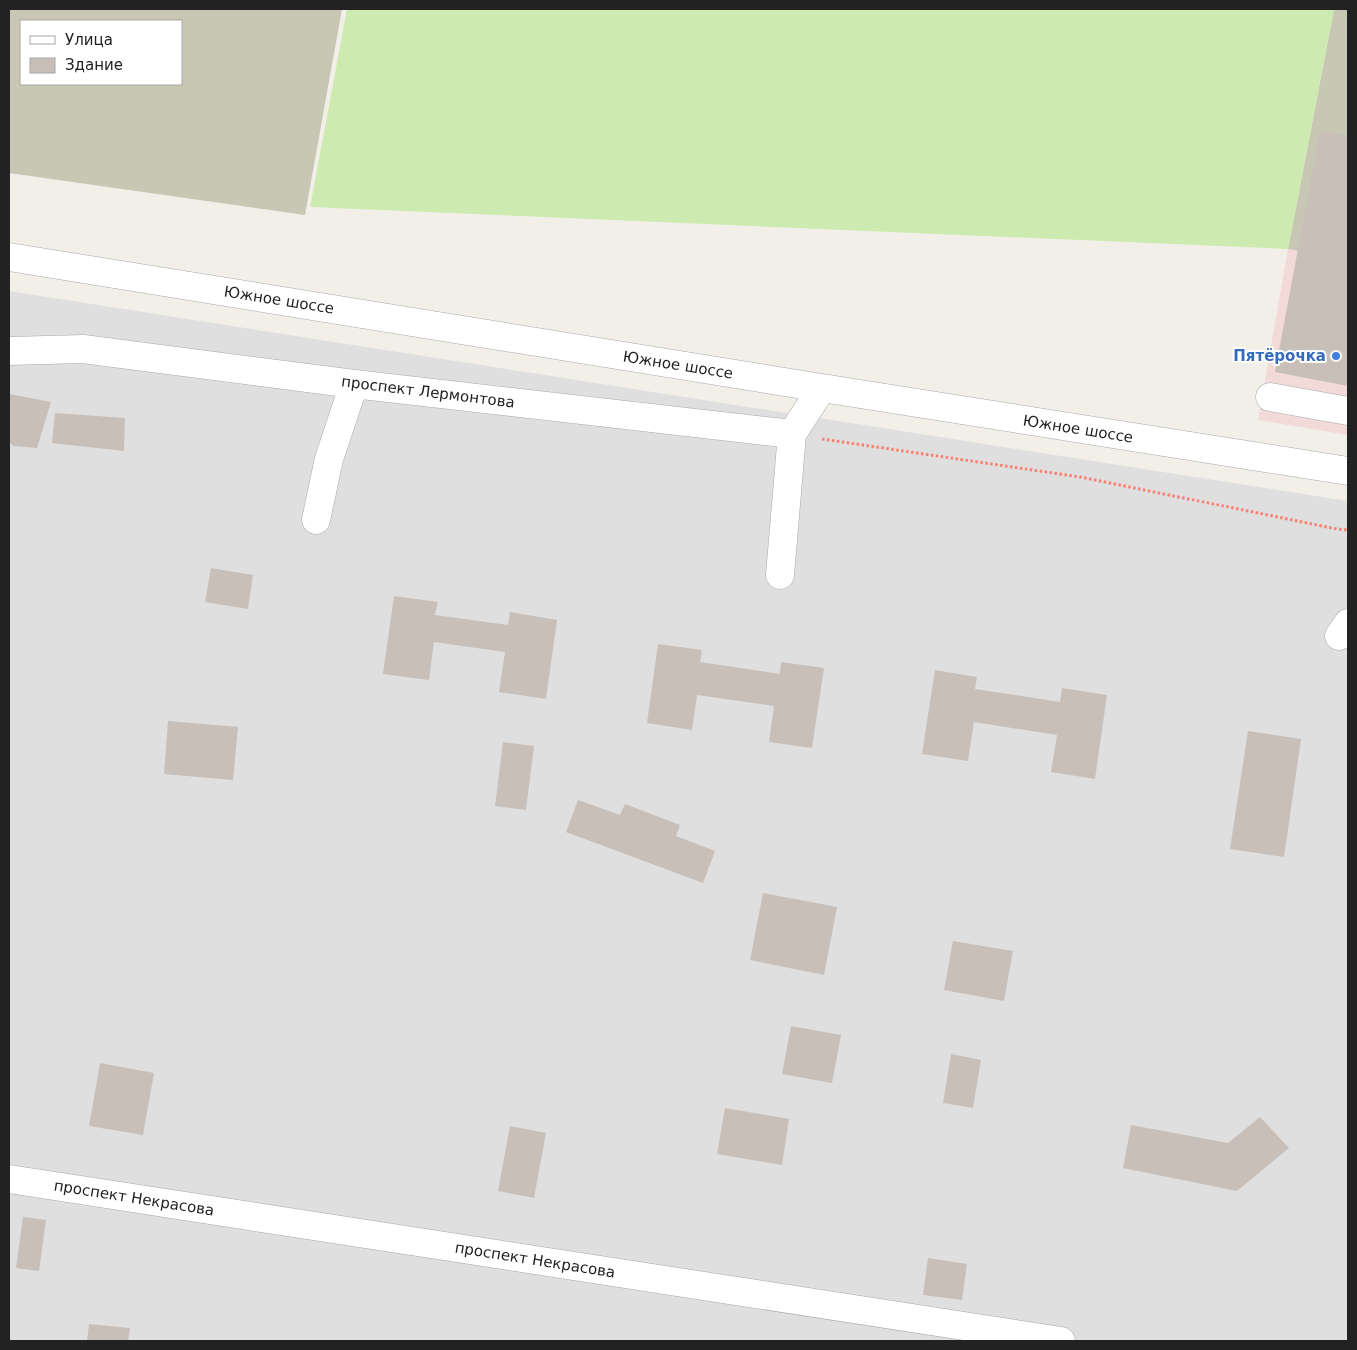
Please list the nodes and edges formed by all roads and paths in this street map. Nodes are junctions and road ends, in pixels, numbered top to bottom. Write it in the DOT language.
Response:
graph roads {
  1 [pos="9,257"];
  2 [pos="9,351"];
  3 [pos="354,384"];
  4 [pos="822,388"];
  5 [pos="1270,397"];
  6 [pos="1348,411"];
  7 [pos="792,434"];
  8 [pos="1348,471"];
  9 [pos="316,520"];
  10 [pos="1348,530"];
  11 [pos="780,575"];
  12 [pos="9,1179"];
  13 [pos="1060,1341"];
  1 -- 4 [label="street, Южное шоссе"];
  2 -- 3 [label="street, проспект Лермонтова"];
  3 -- 7 [label="street, проспект Лермонтова"];
  3 -- 9 [label="street"];
  4 -- 7 [label="street"];
  4 -- 8 [label="street, Южное шоссе"];
  5 -- 6 [label="street"];
  7 -- 10 [label="path"];
  7 -- 11 [label="street"];
  12 -- 13 [label="street, проспект Некрасова"];
}
